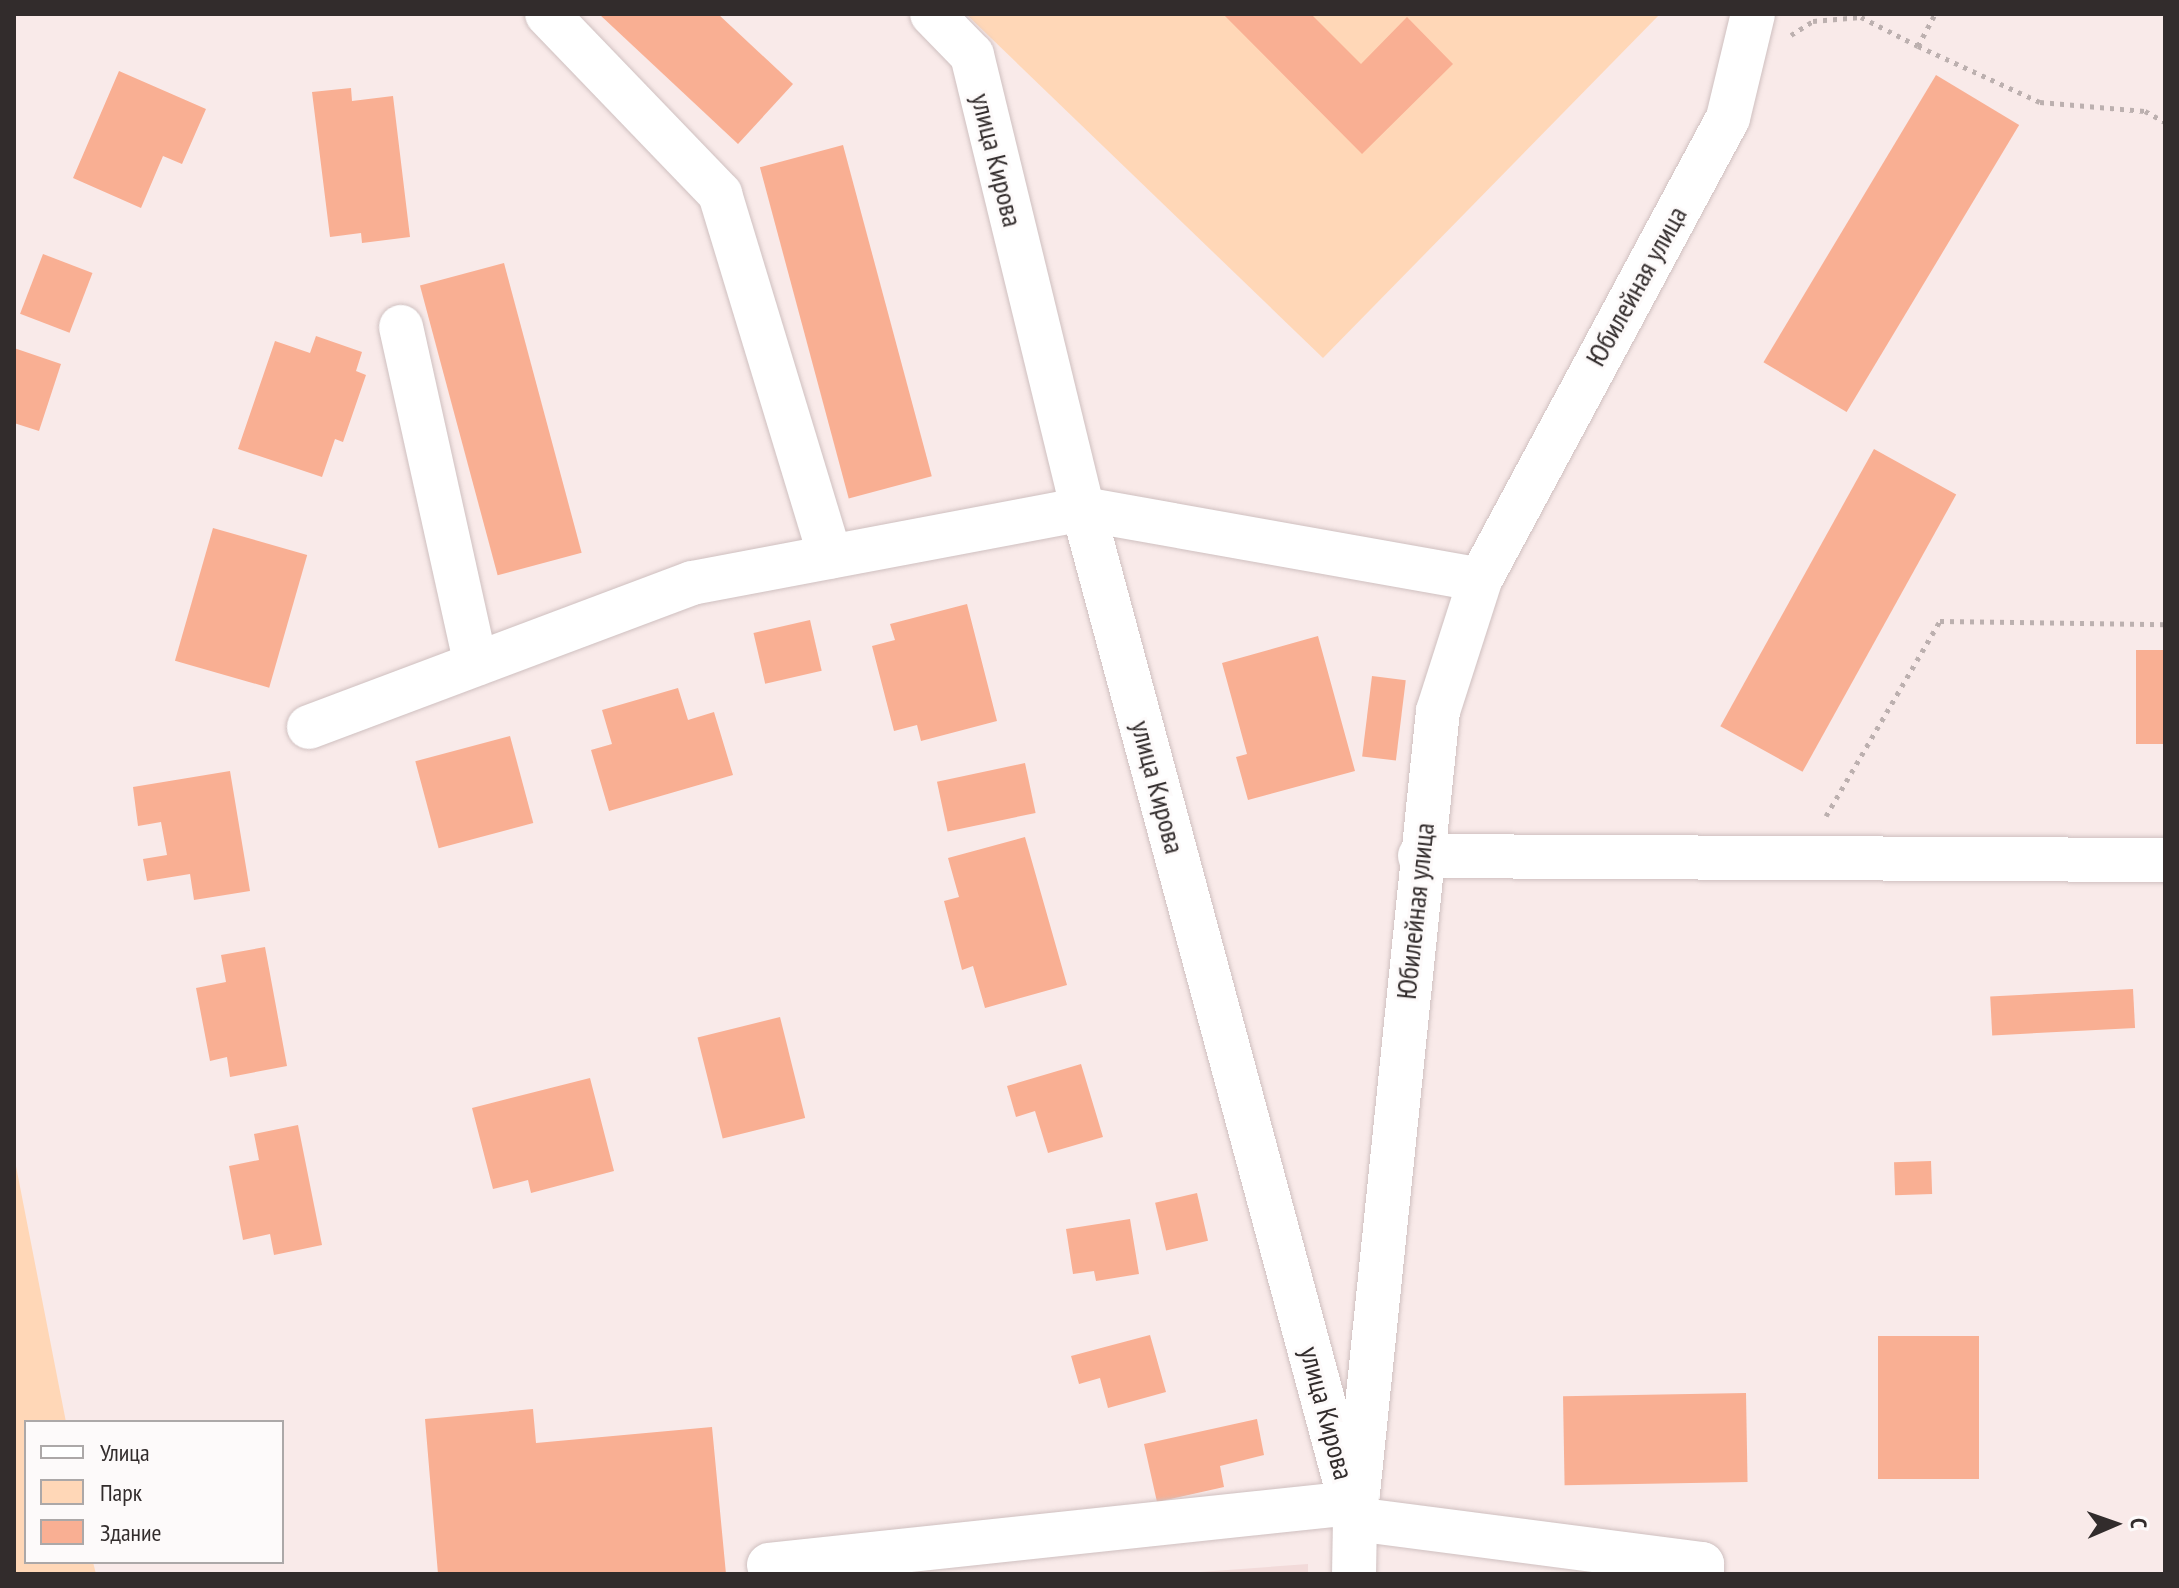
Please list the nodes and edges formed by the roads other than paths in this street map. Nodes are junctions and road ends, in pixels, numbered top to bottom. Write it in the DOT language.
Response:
graph roads {
  1 [pos="547,14"];
  2 [pos="932,14"];
  3 [pos="1753,14"];
  4 [pos="401,327"];
  5 [pos="1083,509"];
  6 [pos="830,557"];
  7 [pos="1480,580"];
  8 [pos="476,664"];
  9 [pos="309,727"];
  10 [pos="1420,856"];
  11 [pos="2165,860"];
  12 [pos="1353,1511"];
  13 [pos="769,1565"];
  14 [pos="1354,1574"];
  15 [pos="1702,1574"];
  1 -- 6 [label="street"];
  2 -- 5 [label="street, улица Кирова"];
  3 -- 7 [label="street, Юбилейная улица"];
  4 -- 8 [label="street"];
  5 -- 6 [label="street"];
  5 -- 7 [label="street"];
  5 -- 12 [label="street, улица Кирова"];
  6 -- 8 [label="street"];
  7 -- 10 [label="street, Юбилейная улица"];
  8 -- 9 [label="street"];
  10 -- 11 [label="street"];
  10 -- 12 [label="street, Юбилейная улица"];
  12 -- 13 [label="street"];
  12 -- 14 [label="street, улица Кирова"];
  12 -- 15 [label="street"];
}
